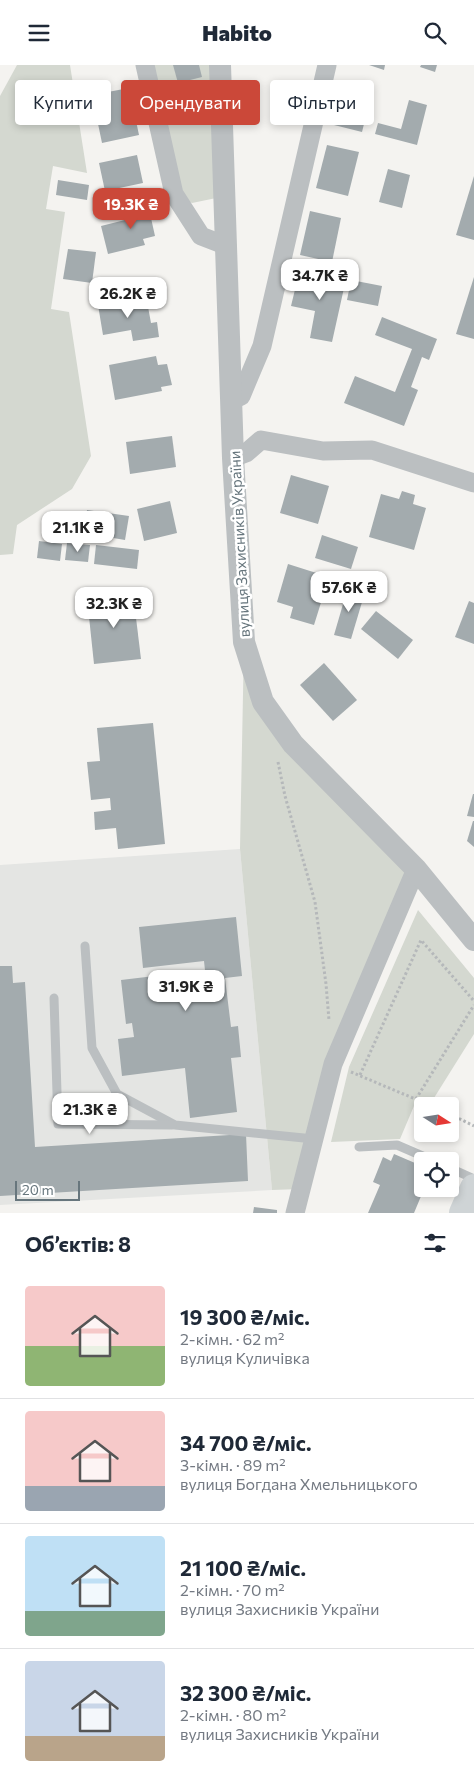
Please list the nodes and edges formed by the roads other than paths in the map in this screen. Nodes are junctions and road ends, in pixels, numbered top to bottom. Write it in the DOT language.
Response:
graph roads {
  1 [pos="145,65"];
  2 [pos="220,65"];
  3 [pos="327,65"];
  4 [pos="227,246"];
  5 [pos="232,400"];
  6 [pos="233,458"];
  7 [pos="474,483"];
  8 [pos="416,869"];
  9 [pos="474,940"];
  10 [pos="85,946"];
  11 [pos="54,998"];
  12 [pos="175,1125"];
  13 [pos="314,1139"];
  14 [pos="359,1147"];
  15 [pos="414,1152"];
  16 [pos="459,1172"];
  17 [pos="474,1179"];
  18 [pos="474,1188"];
  19 [pos="295,1213"];
  20 [pos="463,1213"];
  1 -- 4 [label="street"];
  2 -- 4 [label="street, вулиця Захисників України"];
  3 -- 5 [label="street"];
  4 -- 5 [label="street, вулиця Захисників України"];
  5 -- 6 [label="street, вулиця Захисників України"];
  6 -- 7 [label="street"];
  6 -- 8 [label="street, вулиця Захисників України"];
  8 -- 9 [label="street, вулиця Захисників України"];
  8 -- 13 [label="street"];
  10 -- 12 [label="lane"];
  11 -- 12 [label="lane"];
  12 -- 13 [label="lane"];
  13 -- 19 [label="street"];
  14 -- 15 [label="lane"];
  16 -- 17 [label="lane"];
  18 -- 20 [label="highway"];
}
